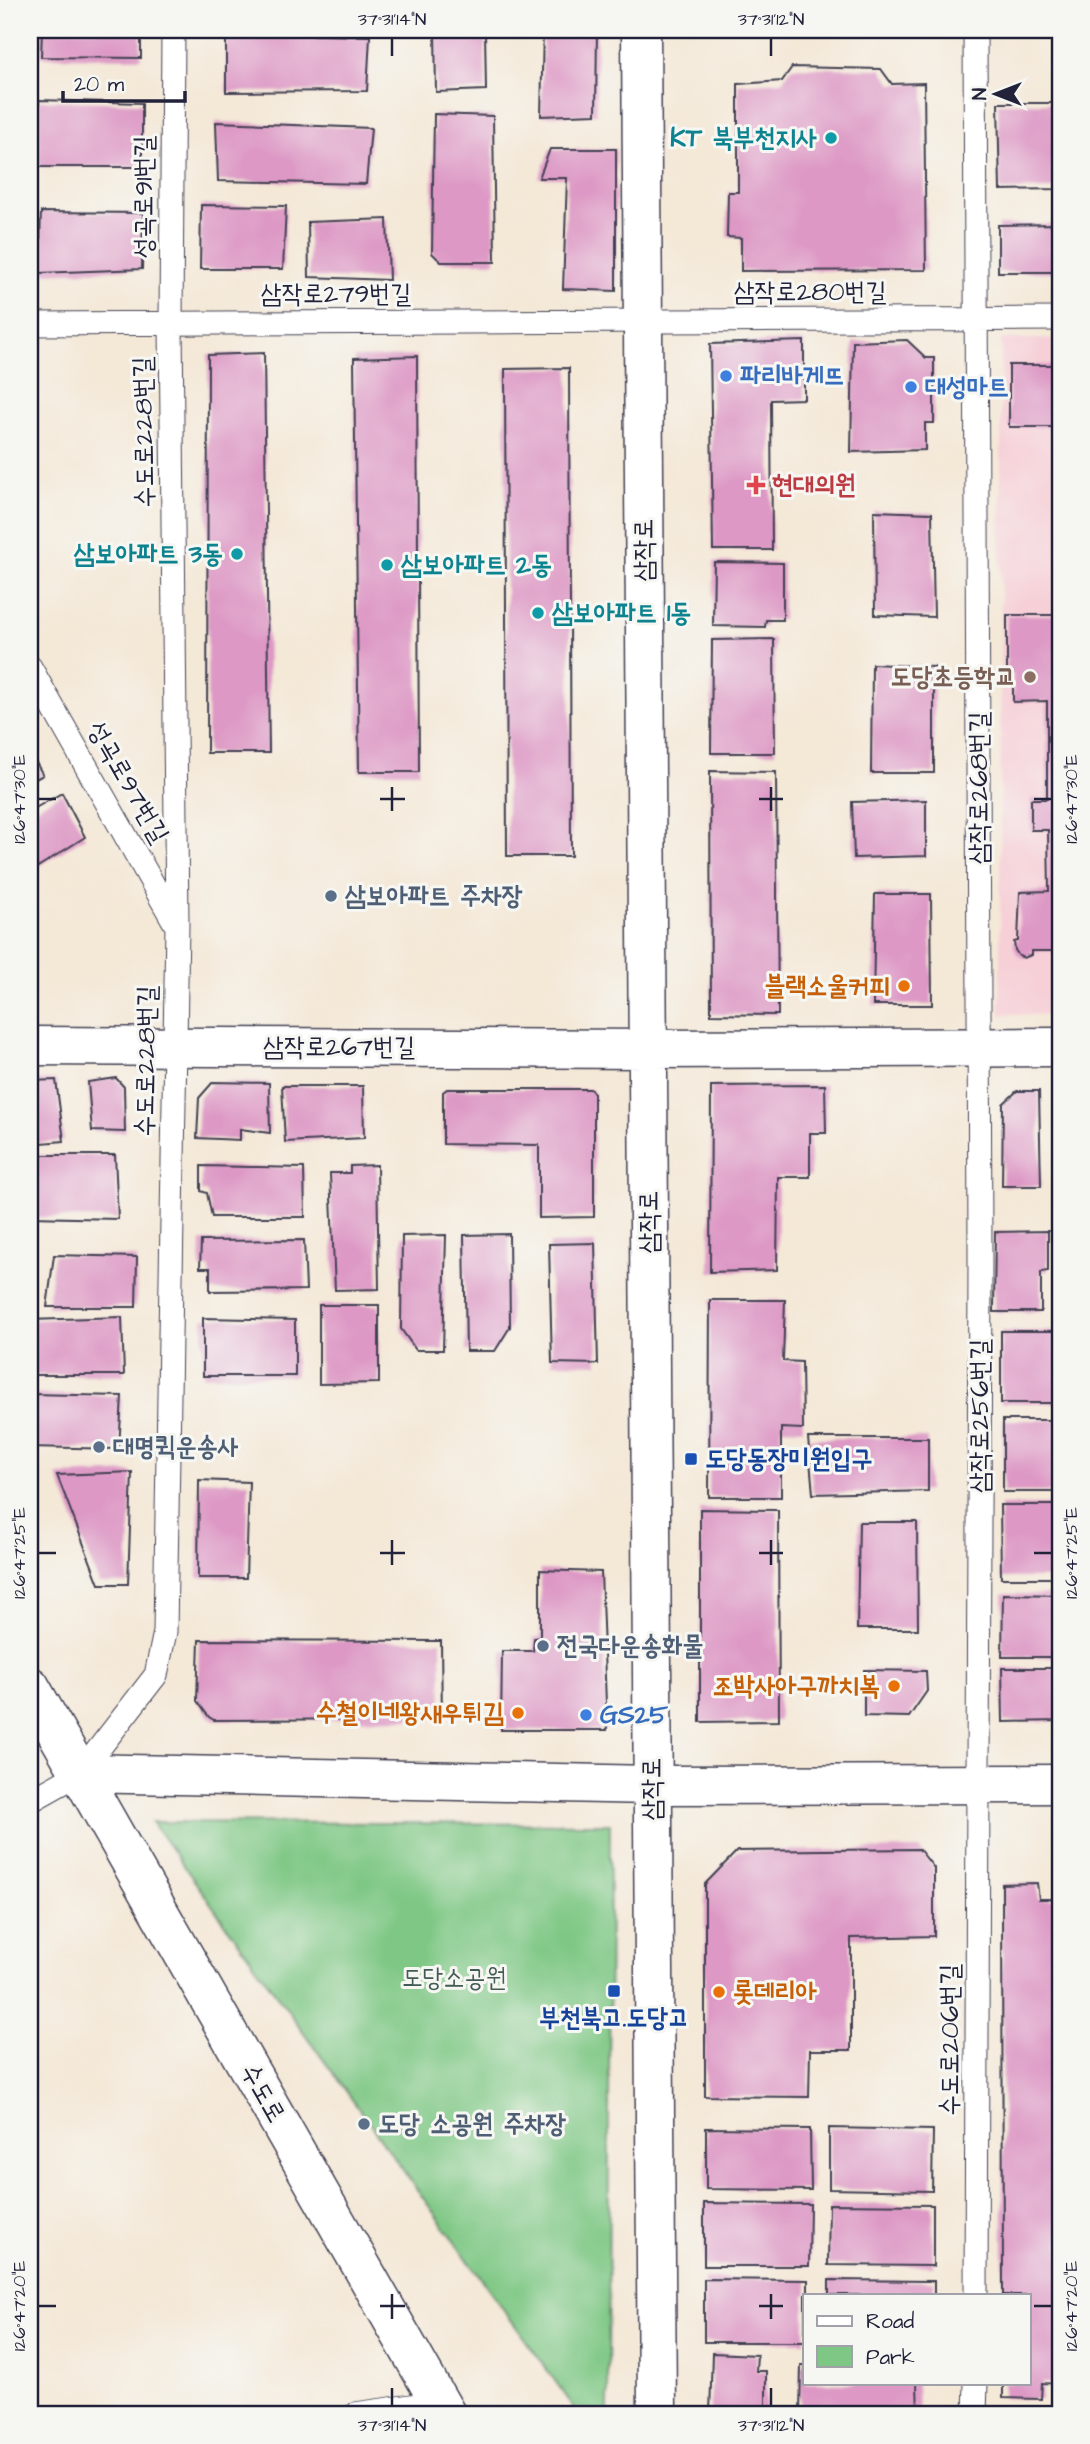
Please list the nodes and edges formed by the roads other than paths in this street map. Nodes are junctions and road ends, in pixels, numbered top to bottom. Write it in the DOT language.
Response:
graph roads {
  1 [pos="173,30"];
  2 [pos="641,30"];
  3 [pos="975,30"];
  4 [pos="977,319"];
  5 [pos="1060,319"];
  6 [pos="643,320"];
  7 [pos="172,323"];
  8 [pos="30,324"];
  9 [pos="30,667"];
  10 [pos="177,925"];
  11 [pos="30,1046"];
  12 [pos="174,1047"];
  13 [pos="980,1047"];
  14 [pos="1060,1047"];
  15 [pos="648,1049"];
  16 [pos="30,1686"];
  17 [pos="79,1773"];
  18 [pos="1060,1784"];
  19 [pos="652,1785"];
  20 [pos="980,1785"];
  21 [pos="30,1801"];
  22 [pos="976,2294"];
  23 [pos="976,2384"];
  24 [pos="442,2408"];
  25 [pos="355,2414"];
  26 [pos="657,2414"];
  27 [pos="975,2414"];
  1 -- 7 [label="lane, 성곡로91번길"];
  2 -- 6 [label="street, 삼작로"];
  3 -- 4 [label="lane"];
  4 -- 5 [label="lane, 삼작로280번길"];
  4 -- 6 [label="lane, 삼작로280번길"];
  4 -- 13 [label="lane, 삼작로268번길"];
  6 -- 7 [label="lane, 삼작로279번길"];
  6 -- 15 [label="street, 삼작로"];
  7 -- 8 [label="lane, 삼작로279번길"];
  7 -- 10 [label="lane, 수도로228번길"];
  9 -- 10 [label="lane, 성곡로97번길"];
  10 -- 12 [label="lane, 수도로228번길"];
  11 -- 12 [label="street, 삼작로267번길"];
  12 -- 15 [label="street, 삼작로267번길"];
  12 -- 17 [label="lane, 수도로228번길"];
  13 -- 14 [label="street"];
  13 -- 15 [label="street"];
  13 -- 20 [label="lane, 삼작로256번길"];
  15 -- 19 [label="street, 삼작로"];
  16 -- 17 [label="street, 수도로"];
  17 -- 19 [label="street"];
  17 -- 21 [label="lane"];
  17 -- 24 [label="street, 수도로"];
  18 -- 20 [label="street"];
  19 -- 20 [label="street"];
  19 -- 26 [label="street, 삼작로"];
  20 -- 22 [label="lane, 수도로206번길"];
  23 -- 27 [label="lane"];
  24 -- 25 [label="lane"];
}
